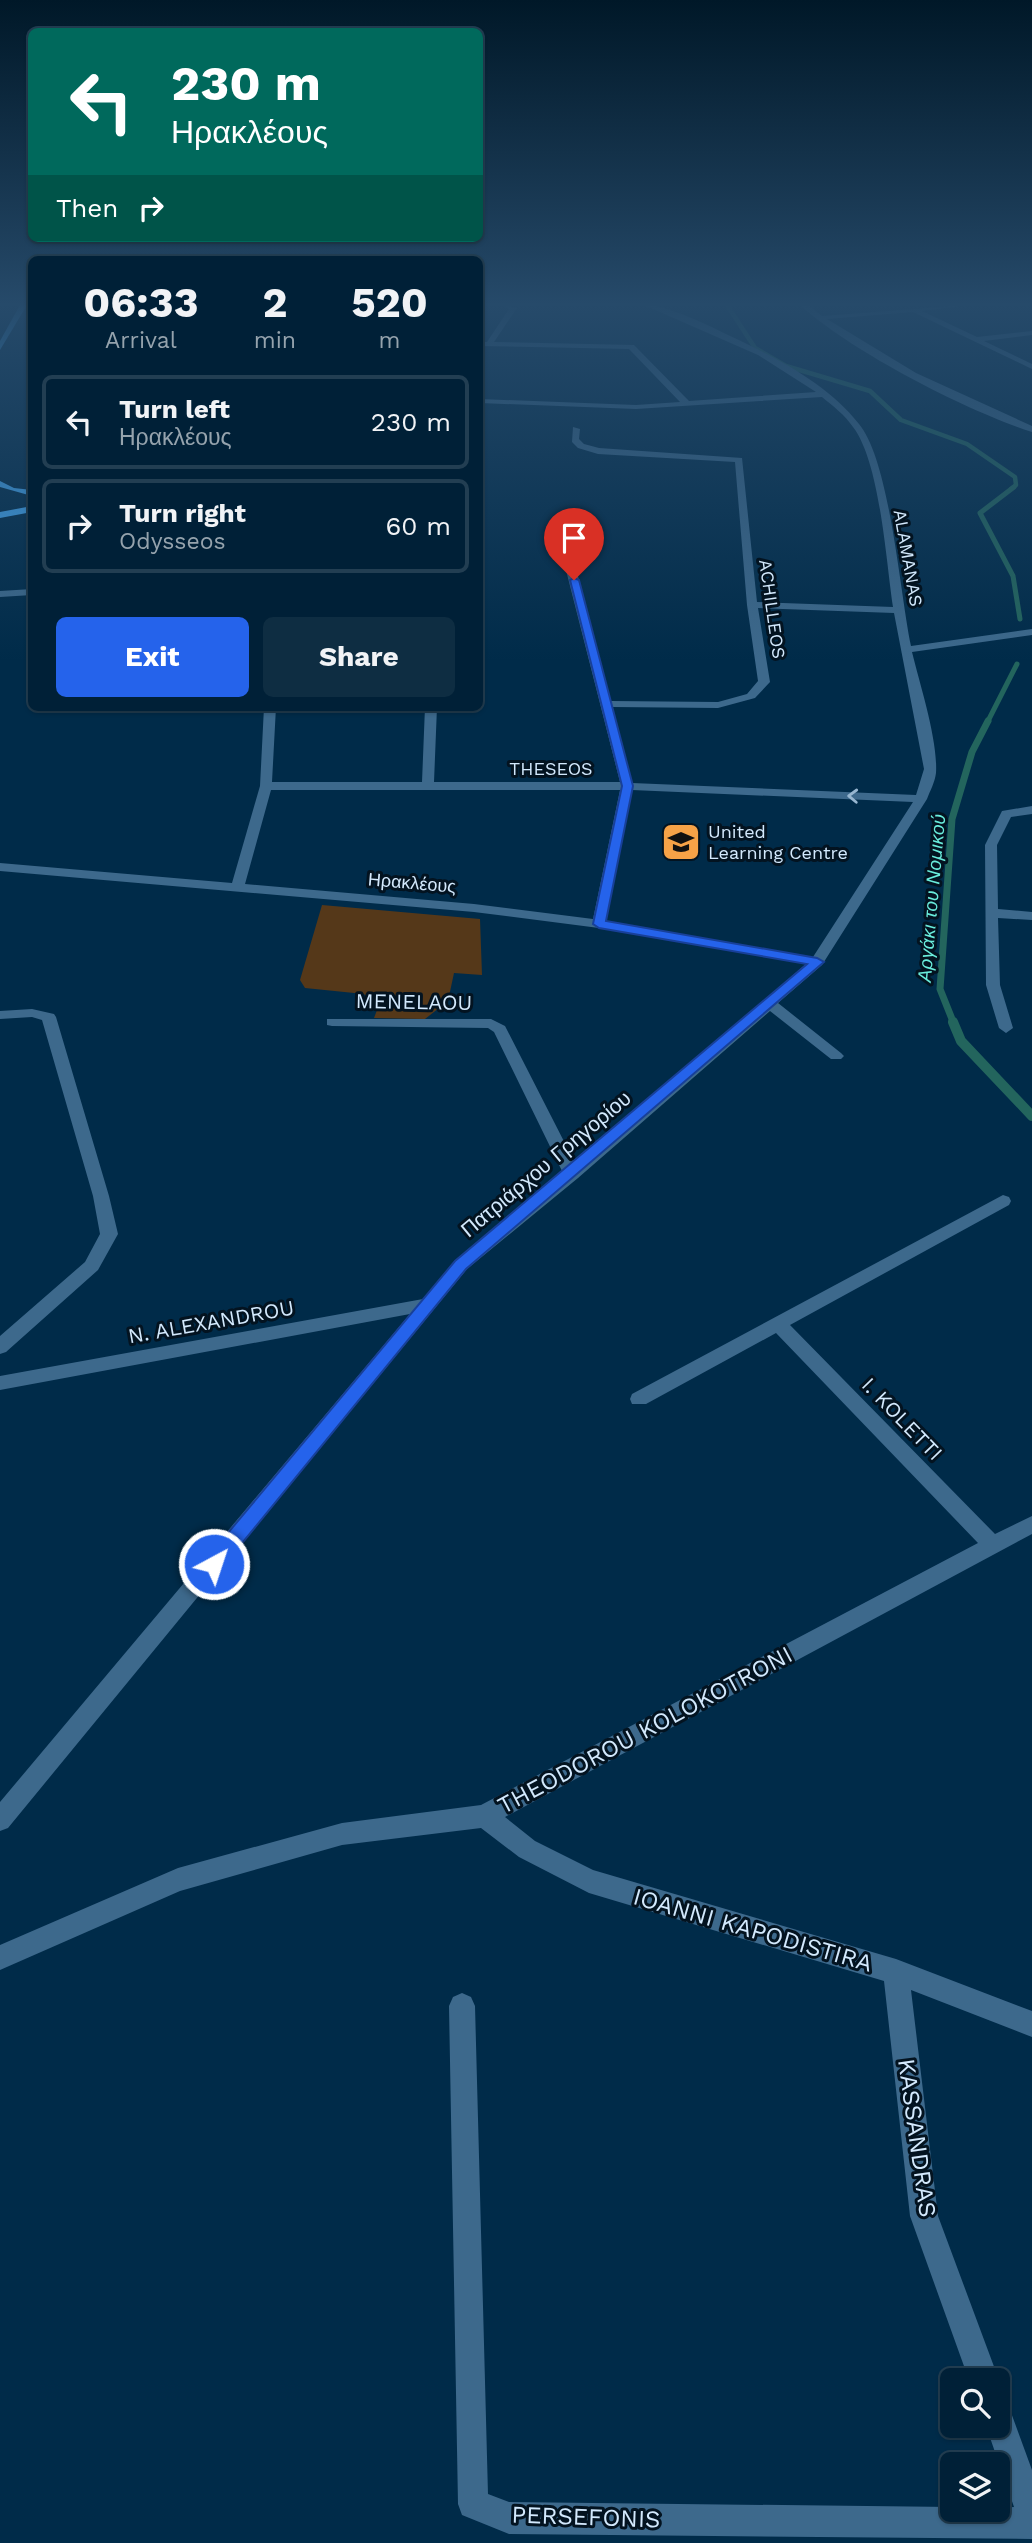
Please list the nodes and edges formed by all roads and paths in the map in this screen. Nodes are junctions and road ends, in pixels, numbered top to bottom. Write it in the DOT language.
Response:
graph roads {
  1 [pos="854,424"];
  2 [pos="576,429"];
  3 [pos="0,484"];
  4 [pos="28,492"];
  5 [pos="28,499"];
  6 [pos="0,504"];
  7 [pos="28,510"];
  8 [pos="0,515"];
  9 [pos="561,531"];
  10 [pos="28,592"];
  11 [pos="0,594"];
  12 [pos="752,605"];
  13 [pos="898,610"];
  14 [pos="1032,632"];
  15 [pos="907,650"];
  16 [pos="606,704"];
  17 [pos="270,711"];
  18 [pos="431,711"];
  19 [pos="265,786"];
  20 [pos="428,786"];
  21 [pos="628,786"];
  22 [pos="921,799"];
  23 [pos="1032,810"];
  24 [pos="0,867"];
  25 [pos="238,886"];
  26 [pos="991,913"];
  27 [pos="1032,916"];
  28 [pos="599,924"];
  29 [pos="817,962"];
  30 [pos="769,1003"];
  31 [pos="0,1015"];
  32 [pos="332,1022"];
  33 [pos="1006,1027"];
  34 [pos="836,1056"];
  35 [pos="572,1174"];
  36 [pos="1003,1201"];
  37 [pos="430,1304"];
  38 [pos="779,1325"];
  39 [pos="0,1347"];
  40 [pos="0,1384"];
  41 [pos="639,1399"];
  42 [pos="1032,1524"];
  43 [pos="993,1545"];
  44 [pos="484,1816"];
  45 [pos="0,1820"];
  46 [pos="0,1958"];
  47 [pos="896,1972"];
  48 [pos="462,2006"];
  49 [pos="1032,2024"];
  50 [pos="980,2368"];
  51 [pos="1005,2438"];
  52 [pos="1032,2513"];
  53 [pos="1032,2524"];
  1 -- 13 [label="street, ALAMANAS"];
  2 -- 12 [label="street, ACHILLEOS"];
  3 -- 4 [label="main road"];
  5 -- 6 [label="main road"];
  7 -- 8 [label="main road"];
  9 -- 16 [label="street"];
  10 -- 11 [label="street"];
  12 -- 13 [label="street"];
  12 -- 16 [label="street, ACHILLEOS"];
  13 -- 15 [label="street, ALAMANAS"];
  14 -- 15 [label="street"];
  15 -- 22 [label="street, Πατριάρχου Γρηγορίου"];
  16 -- 21 [label="street"];
  17 -- 19 [label="street"];
  18 -- 20 [label="street"];
  19 -- 20 [label="street, THESEOS"];
  19 -- 25 [label="street"];
  20 -- 21 [label="street, THESEOS"];
  22 -- 21 [label="street, THESEOS, one-way"];
  21 -- 28 [label="street"];
  22 -- 29 [label="street, Πατριάρχου Γρηγορίου"];
  23 -- 26 [label="street"];
  24 -- 25 [label="street, Ηρακλέους"];
  25 -- 28 [label="street, Ηρακλέους"];
  26 -- 27 [label="street"];
  26 -- 33 [label="street"];
  28 -- 29 [label="street, Ηρακλέους"];
  29 -- 30 [label="street, Πατριάρχου Γρηγορίου"];
  30 -- 34 [label="street"];
  30 -- 35 [label="street, Πατριάρχου Γρηγορίου"];
  31 -- 39 [label="street"];
  32 -- 35 [label="street, MENELAOU"];
  35 -- 37 [label="street, Πατριάρχου Γρηγορίου"];
  36 -- 38 [label="street"];
  37 -- 40 [label="street, N. ALEXANDROU"];
  37 -- 45 [label="street, Πατριάρχου Γρηγορίου"];
  38 -- 41 [label="street"];
  38 -- 43 [label="street, I. KOLETTI"];
  42 -- 43 [label="street, THEODOROU KOLOKOTRONI"];
  43 -- 44 [label="street, THEODOROU KOLOKOTRONI"];
  44 -- 46 [label="street, THEODOROU KOLOKOTRONI"];
  44 -- 47 [label="street, IOANNI KAPODISTIRA"];
  47 -- 49 [label="street, IOANNI KAPODISTIRA"];
  47 -- 50 [label="street, KASSANDRAS"];
  48 -- 53 [label="street, PERSEFONIS"];
  51 -- 52 [label="street"];
}
